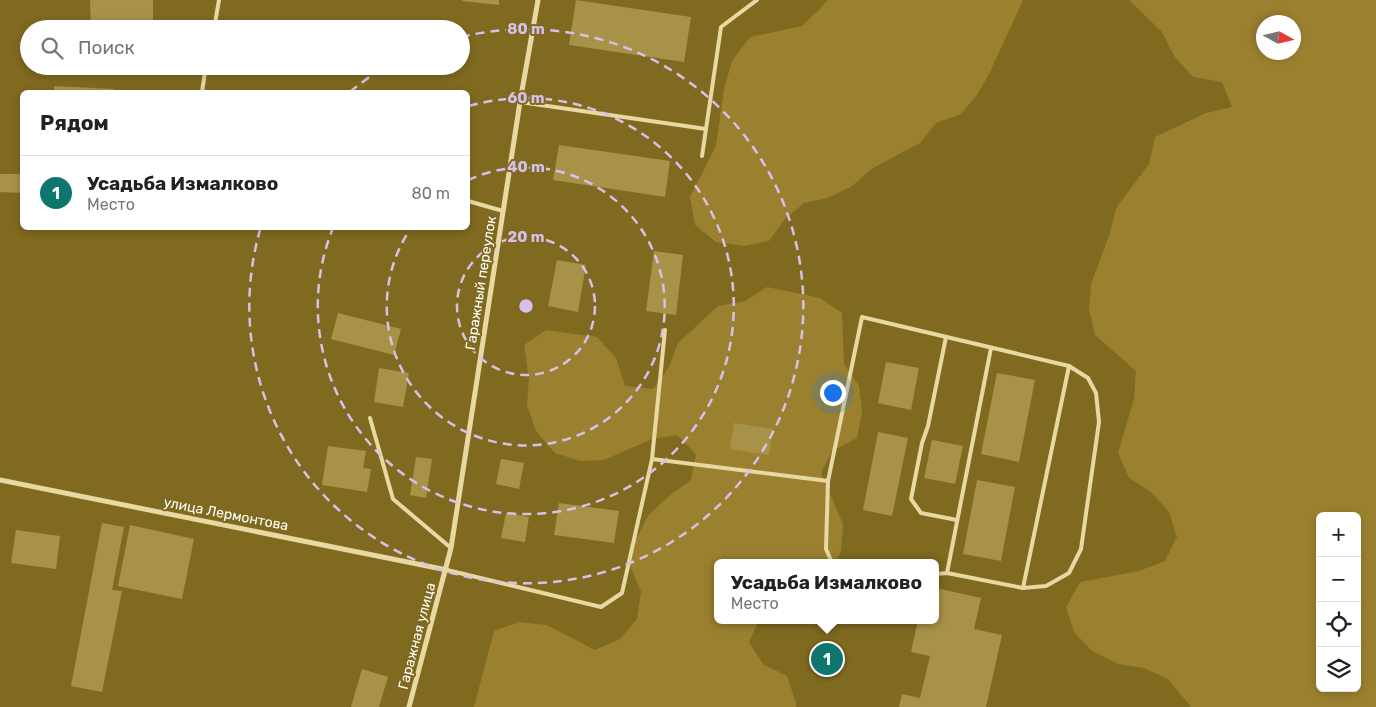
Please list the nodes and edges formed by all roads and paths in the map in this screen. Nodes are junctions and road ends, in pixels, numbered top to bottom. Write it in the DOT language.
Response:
graph roads {
  1 [pos="219,0"];
  2 [pos="538,0"];
  3 [pos="758,0"];
  4 [pos="216,20"];
  5 [pos="205,75"];
  6 [pos="202,90"];
  7 [pos="520,102"];
  8 [pos="706,129"];
  9 [pos="702,156"];
  10 [pos="470,202"];
  11 [pos="503,211"];
  12 [pos="665,330"];
  13 [pos="946,337"];
  14 [pos="991,348"];
  15 [pos="1069,366"];
  16 [pos="370,418"];
  17 [pos="652,459"];
  18 [pos="0,480"];
  19 [pos="828,481"];
  20 [pos="957,520"];
  21 [pos="451,548"];
  22 [pos="830,559"];
  23 [pos="447,570"];
  24 [pos="947,573"];
  25 [pos="939,574"];
  26 [pos="1023,588"];
  27 [pos="409,707"];
  1 -- 4 [label="lane"];
  2 -- 7 [label="street, Гаражный переулок"];
  3 -- 8 [label="lane"];
  5 -- 6 [label="lane"];
  7 -- 8 [label="lane"];
  7 -- 11 [label="street, Гаражный переулок"];
  8 -- 9 [label="lane"];
  10 -- 11 [label="lane"];
  11 -- 21 [label="street, Гаражный переулок"];
  12 -- 17 [label="lane"];
  13 -- 14 [label="lane"];
  13 -- 19 [label="lane"];
  13 -- 20 [label="lane"];
  14 -- 15 [label="lane"];
  14 -- 20 [label="lane"];
  15 -- 26 [label="lane"];
  15 -- 26 [label="lane"];
  16 -- 21 [label="lane"];
  17 -- 19 [label="lane"];
  17 -- 23 [label="lane"];
  18 -- 23 [label="street, улица Лермонтова"];
  19 -- 22 [label="lane"];
  20 -- 24 [label="lane"];
  21 -- 23 [label="street, Гаражный переулок"];
  23 -- 27 [label="street, Гаражная улица"];
  24 -- 25 [label="lane"];
  24 -- 26 [label="lane"];
}
